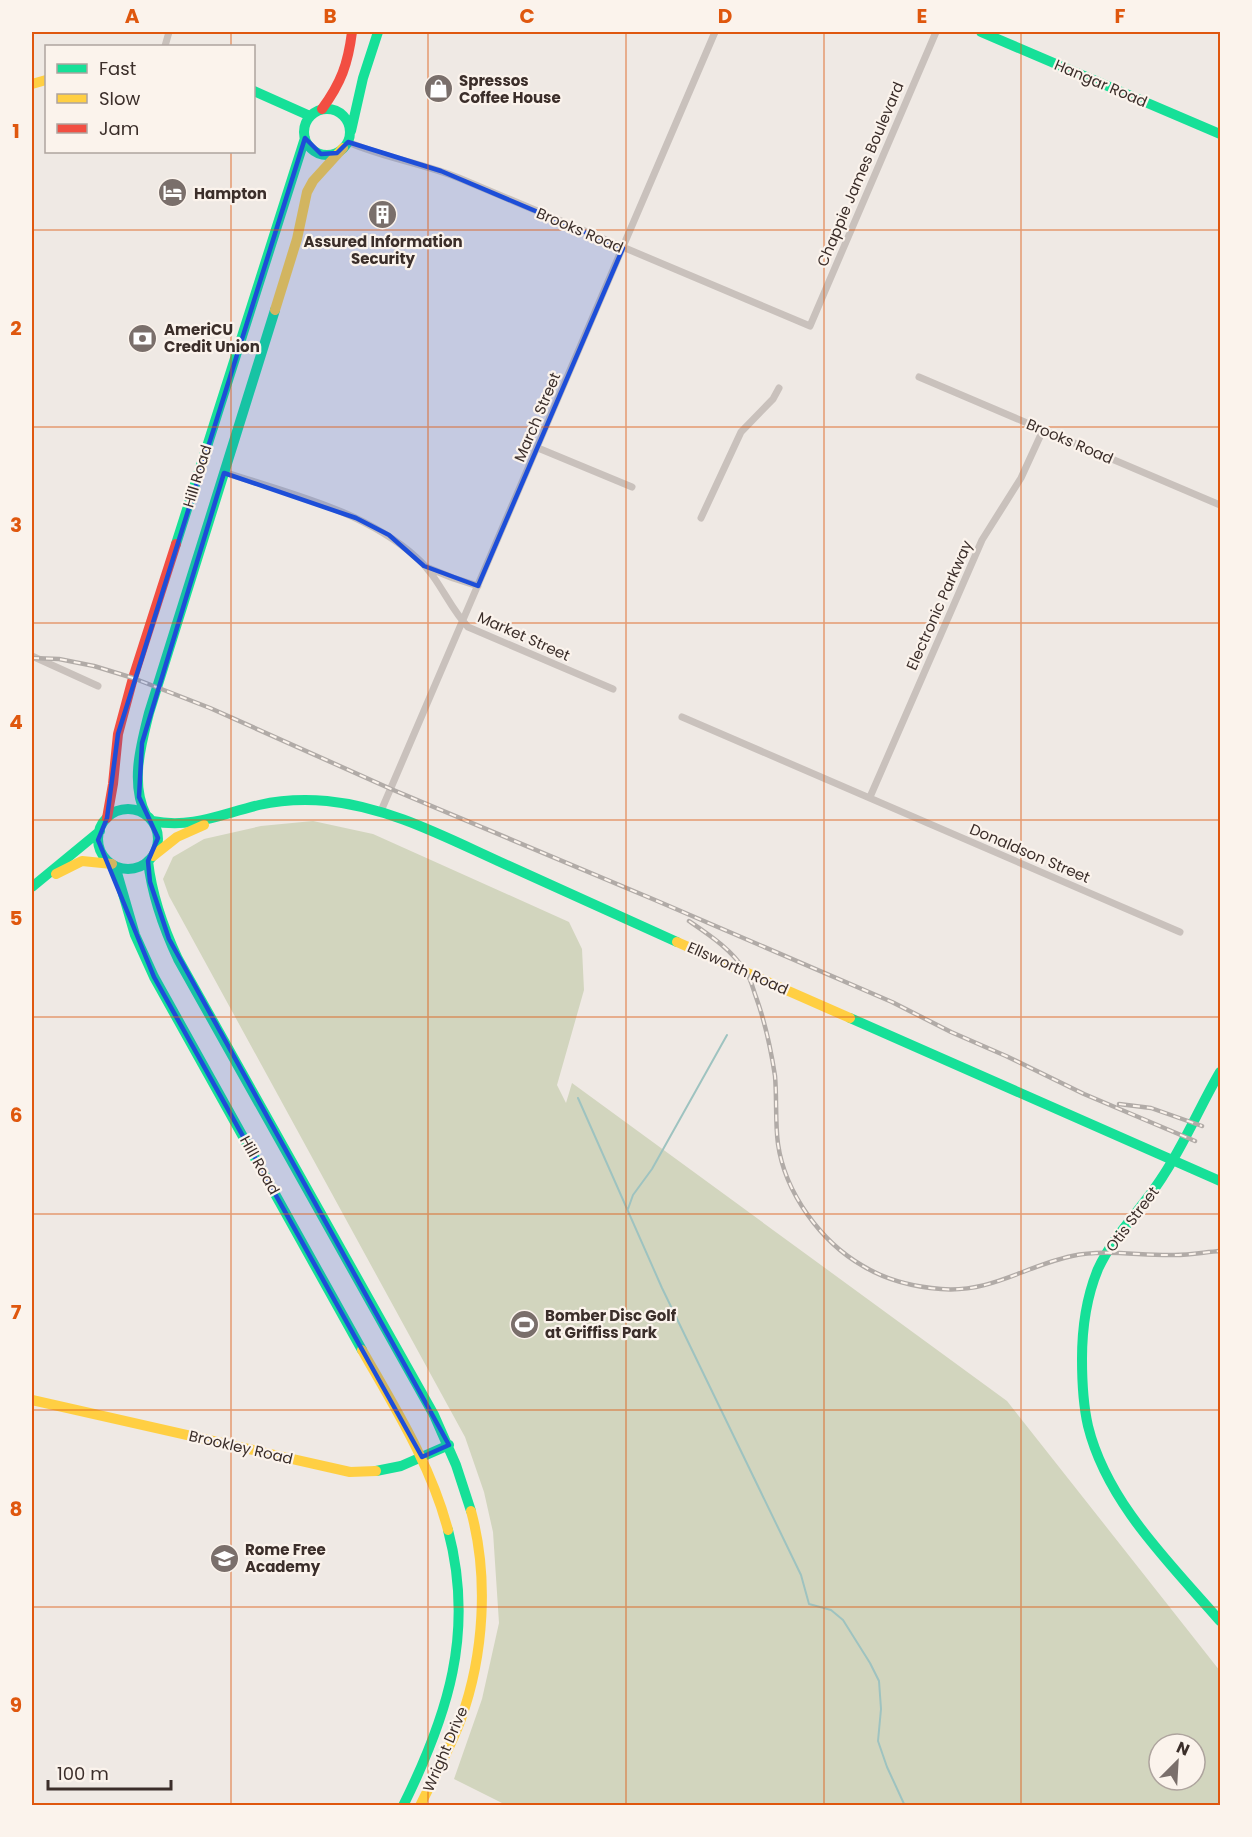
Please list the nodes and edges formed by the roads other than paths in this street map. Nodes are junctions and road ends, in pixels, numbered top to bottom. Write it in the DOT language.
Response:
graph roads {
  1 [pos="352,32"];
  2 [pos="378,32"];
  3 [pos="715,32"];
  4 [pos="936,32"];
  5 [pos="981,32"];
  6 [pos="255,91"];
  7 [pos="322,109"];
  8 [pos="310,116"];
  9 [pos="1221,134"];
  10 [pos="305,138"];
  11 [pos="347,142"];
  12 [pos="623,248"];
  13 [pos="810,326"];
  14 [pos="919,377"];
  15 [pos="779,388"];
  16 [pos="1043,430"];
  17 [pos="538,448"];
  18 [pos="224,472"];
  19 [pos="632,487"];
  20 [pos="1221,504"];
  21 [pos="701,518"];
  22 [pos="424,566"];
  23 [pos="478,586"];
  24 [pos="463,621"];
  25 [pos="32,656"];
  26 [pos="98,686"];
  27 [pos="613,689"];
  28 [pos="682,717"];
  29 [pos="870,797"];
  30 [pos="245,808"];
  31 [pos="381,811"];
  32 [pos="107,818"];
  33 [pos="149,818"];
  34 [pos="100,831"];
  35 [pos="151,858"];
  36 [pos="113,865"];
  37 [pos="35,885"];
  38 [pos="1180,932"];
  39 [pos="1221,1072"];
  40 [pos="1173,1160"];
  41 [pos="1221,1181"];
  42 [pos="32,1400"];
  43 [pos="448,1445"];
  44 [pos="422,1457"];
  45 [pos="1221,1621"];
  46 [pos="403,1806"];
  47 [pos="420,1806"];
  1 -- 7 [label="main road"];
  2 -- 11 [label="main road"];
  3 -- 12 [label="street, March Street"];
  4 -- 13 [label="street, Chappie James Boulevard"];
  5 -- 9 [label="main road, Hangar Road"];
  6 -- 8 [label="main road"];
  7 -- 8 [label="main road"];
  7 -- 11 [label="main road"];
  8 -- 10 [label="main road"];
  10 -- 11 [label="main road"];
  10 -- 32 [label="main road, Hill Road"];
  11 -- 12 [label="street, Brooks Road"];
  11 -- 18 [label="main road, Hill Road"];
  12 -- 13 [label="street, Brooks Road"];
  12 -- 17 [label="street, March Street"];
  14 -- 16 [label="street, Brooks Road"];
  15 -- 21 [label="street"];
  16 -- 20 [label="street, Brooks Road"];
  16 -- 29 [label="street, Electronic Parkway"];
  17 -- 19 [label="street"];
  17 -- 23 [label="street, March Street"];
  18 -- 22 [label="street, Market Street"];
  18 -- 33 [label="main road, Hill Road"];
  22 -- 23 [label="street"];
  22 -- 24 [label="street, Market Street"];
  23 -- 24 [label="street, March Street"];
  24 -- 27 [label="street, Market Street"];
  24 -- 31 [label="street, March Street"];
  25 -- 26 [label="street"];
  28 -- 29 [label="street"];
  29 -- 38 [label="street, Donaldson Street"];
  30 -- 31 [label="main road, Ellsworth Road"];
  30 -- 33 [label="main road, Ellsworth Road"];
  30 -- 35 [label="main road, Ellsworth Road"];
  31 -- 40 [label="main road, Ellsworth Road"];
  32 -- 33 [label="main road"];
  32 -- 34 [label="main road"];
  33 -- 35 [label="main road"];
  34 -- 36 [label="main road"];
  34 -- 37 [label="main road"];
  35 -- 36 [label="main road"];
  35 -- 43 [label="main road, Hill Road"];
  36 -- 37 [label="main road"];
  36 -- 44 [label="main road, Hill Road"];
  39 -- 40 [label="main road, Otis Street"];
  40 -- 41 [label="main road, Ellsworth Road"];
  40 -- 45 [label="main road, Otis Street"];
  42 -- 44 [label="main road, Brookley Road"];
  43 -- 44 [label="main road, Brookley Road"];
  43 -- 47 [label="main road, Wright Drive"];
  44 -- 46 [label="main road, Wright Drive"];
}
